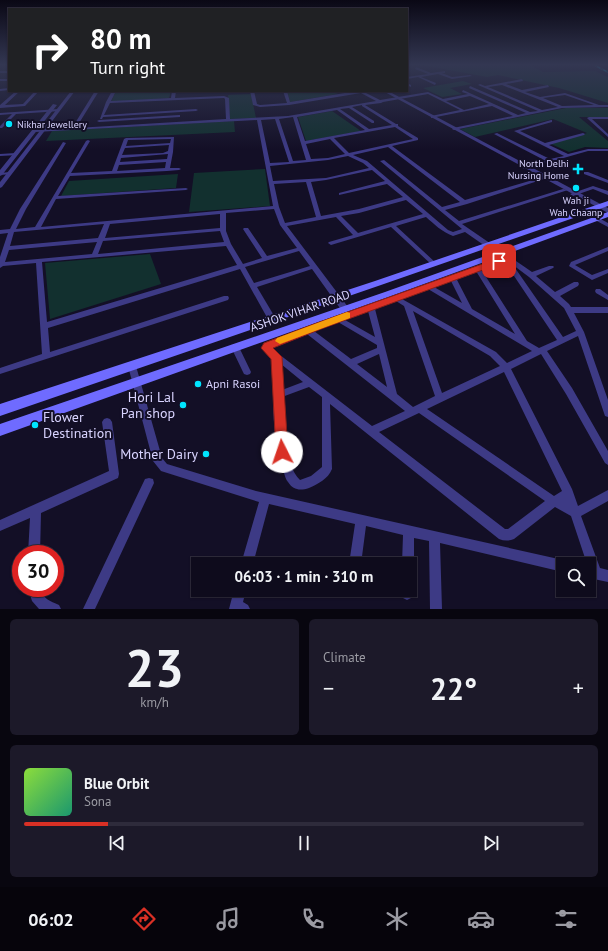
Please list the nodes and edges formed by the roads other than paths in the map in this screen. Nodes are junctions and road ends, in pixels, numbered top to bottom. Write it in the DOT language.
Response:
graph roads {
  1 [pos="15,93"];
  2 [pos="35,93"];
  3 [pos="64,93"];
  4 [pos="72,93"];
  5 [pos="95,93"];
  6 [pos="113,93"];
  7 [pos="174,93"];
  8 [pos="253,93"];
  9 [pos="286,93"];
  10 [pos="340,93"];
  11 [pos="350,93"];
  12 [pos="365,93"];
  13 [pos="390,93"];
  14 [pos="467,93"];
  15 [pos="485,93"];
  16 [pos="500,93"];
  17 [pos="529,93"];
  18 [pos="344,95"];
  19 [pos="470,95"];
  20 [pos="197,98"];
  21 [pos="540,98"];
  22 [pos="400,99"];
  23 [pos="0,100"];
  24 [pos="7,100"];
  25 [pos="173,100"];
  26 [pos="443,100"];
  27 [pos="307,101"];
  28 [pos="108,102"];
  29 [pos="381,102"];
  30 [pos="289,104"];
  31 [pos="312,105"];
  32 [pos="364,105"];
  33 [pos="492,105"];
  34 [pos="600,106"];
  35 [pos="608,106"];
  36 [pos="0,107"];
  37 [pos="350,107"];
  38 [pos="562,107"];
  39 [pos="317,108"];
  40 [pos="338,109"];
  41 [pos="58,110"];
  42 [pos="196,110"];
  43 [pos="50,111"];
  44 [pos="464,111"];
  45 [pos="541,111"];
  46 [pos="322,112"];
  47 [pos="14,113"];
  48 [pos="529,113"];
  49 [pos="0,114"];
  50 [pos="102,116"];
  51 [pos="179,116"];
  52 [pos="295,116"];
  53 [pos="517,116"];
  54 [pos="432,117"];
  55 [pos="277,118"];
  56 [pos="608,118"];
  57 [pos="260,119"];
  58 [pos="99,120"];
  59 [pos="228,121"];
  60 [pos="551,121"];
  61 [pos="195,122"];
  62 [pos="373,122"];
  63 [pos="397,125"];
  64 [pos="130,126"];
  65 [pos="1,127"];
  66 [pos="96,128"];
  67 [pos="73,129"];
  68 [pos="454,129"];
  69 [pos="43,130"];
  70 [pos="34,131"];
  71 [pos="369,131"];
  72 [pos="606,132"];
  73 [pos="496,134"];
  74 [pos="583,134"];
  75 [pos="608,136"];
  76 [pos="331,138"];
  77 [pos="126,139"];
  78 [pos="88,141"];
  79 [pos="64,143"];
  80 [pos="303,143"];
  81 [pos="172,144"];
  82 [pos="388,145"];
  83 [pos="544,145"];
  84 [pos="123,147"];
  85 [pos="608,150"];
  86 [pos="171,152"];
  87 [pos="16,154"];
  88 [pos="348,154"];
  89 [pos="0,155"];
  90 [pos="568,156"];
  91 [pos="120,157"];
  92 [pos="169,160"];
  93 [pos="309,160"];
  94 [pos="382,161"];
  95 [pos="550,161"];
  96 [pos="291,162"];
  97 [pos="117,164"];
  98 [pos="267,165"];
  99 [pos="525,168"];
  100 [pos="179,169"];
  101 [pos="372,169"];
  102 [pos="167,170"];
  103 [pos="10,173"];
  104 [pos="114,173"];
  105 [pos="586,173"];
  106 [pos="0,174"];
  107 [pos="68,176"];
  108 [pos="545,178"];
  109 [pos="308,181"];
  110 [pos="388,182"];
  111 [pos="608,182"];
  112 [pos="271,183"];
  113 [pos="0,186"];
  114 [pos="186,189"];
  115 [pos="565,190"];
  116 [pos="608,193"];
  117 [pos="341,194"];
  118 [pos="573,194"];
  119 [pos="55,198"];
  120 [pos="407,198"];
  121 [pos="465,203"];
  122 [pos="608,203"];
  123 [pos="276,207"];
  124 [pos="598,207"];
  125 [pos="442,209"];
  126 [pos="223,212"];
  127 [pos="608,213"];
  128 [pos="337,215"];
  129 [pos="426,215"];
  130 [pos="319,218"];
  131 [pos="597,218"];
  132 [pos="108,222"];
  133 [pos="458,223"];
  134 [pos="283,225"];
  135 [pos="392,225"];
  136 [pos="608,225"];
  137 [pos="37,228"];
  138 [pos="223,229"];
  139 [pos="246,229"];
  140 [pos="466,230"];
  141 [pos="12,231"];
  142 [pos="0,232"];
  143 [pos="356,235"];
  144 [pos="100,240"];
  145 [pos="331,243"];
  146 [pos="228,244"];
  147 [pos="489,245"];
  148 [pos="6,248"];
  149 [pos="299,249"];
  150 [pos="608,250"];
  151 [pos="502,254"];
  152 [pos="94,256"];
  153 [pos="266,259"];
  154 [pos="39,261"];
  155 [pos="434,264"];
  156 [pos="1,265"];
  157 [pos="240,266"];
  158 [pos="551,267"];
  159 [pos="313,268"];
  160 [pos="477,268"];
  161 [pos="608,271"];
  162 [pos="531,275"];
  163 [pos="452,277"];
  164 [pos="576,284"];
  165 [pos="252,286"];
  166 [pos="428,286"];
  167 [pos="598,291"];
  168 [pos="556,295"];
  169 [pos="226,298"];
  170 [pos="336,298"];
  171 [pos="396,298"];
  172 [pos="608,298"];
  173 [pos="408,305"];
  174 [pos="371,307"];
  175 [pos="345,309"];
  176 [pos="570,310"];
  177 [pos="608,310"];
  178 [pos="470,312"];
  179 [pos="272,319"];
  180 [pos="338,319"];
  181 [pos="44,326"];
  182 [pos="307,330"];
  183 [pos="580,332"];
  184 [pos="561,340"];
  185 [pos="525,344"];
  186 [pos="235,347"];
  187 [pos="380,347"];
  188 [pos="540,350"];
  189 [pos="46,356"];
  190 [pos="276,357"];
  191 [pos="350,363"];
  192 [pos="132,366"];
  193 [pos="506,367"];
  194 [pos="0,371"];
  195 [pos="247,372"];
  196 [pos="136,382"];
  197 [pos="310,383"];
  198 [pos="278,395"];
  199 [pos="393,395"];
  200 [pos="326,396"];
  201 [pos="440,398"];
  202 [pos="0,410"];
  203 [pos="416,410"];
  204 [pos="608,413"];
  205 [pos="107,422"];
  206 [pos="0,430"];
  207 [pos="371,431"];
  208 [pos="608,460"];
  209 [pos="149,483"];
  210 [pos="568,492"];
  211 [pos="608,495"];
  212 [pos="265,498"];
  213 [pos="553,502"];
  214 [pos="36,510"];
  215 [pos="576,513"];
  216 [pos="360,520"];
  217 [pos="0,526"];
  218 [pos="409,531"];
  219 [pos="434,537"];
  220 [pos="34,545"];
  221 [pos="249,557"];
  222 [pos="356,557"];
  223 [pos="408,557"];
  224 [pos="588,557"];
  225 [pos="556,564"];
  226 [pos="596,574"];
  227 [pos="608,576"];
  228 [pos="36,597"];
  229 [pos="239,597"];
  230 [pos="238,608"];
  231 [pos="55,609"];
  232 [pos="89,609"];
  233 [pos="436,609"];
  1 -- 24 [label="street"];
  2 -- 36 [label="street"];
  3 -- 43 [label="street"];
  4 -- 41 [label="street"];
  5 -- 67 [label="street"];
  6 -- 28 [label="street"];
  7 -- 25 [label="street"];
  8 -- 30 [label="street"];
  9 -- 30 [label="street"];
  10 -- 18 [label="street"];
  11 -- 18 [label="street"];
  12 -- 29 [label="street"];
  13 -- 22 [label="street"];
  14 -- 19 [label="street"];
  15 -- 48 [label="street"];
  16 -- 45 [label="street"];
  17 -- 21 [label="street"];
  18 -- 27 [label="street"];
  19 -- 26 [label="street"];
  19 -- 33 [label="street"];
  20 -- 25 [label="street"];
  20 -- 42 [label="street"];
  20 -- 59 [label="street"];
  21 -- 34 [label="street"];
  21 -- 38 [label="street"];
  22 -- 26 [label="street"];
  22 -- 29 [label="street"];
  22 -- 54 [label="street"];
  23 -- 24 [label="street"];
  24 -- 36 [label="street"];
  25 -- 28 [label="street"];
  26 -- 44 [label="street"];
  27 -- 30 [label="street"];
  27 -- 31 [label="street"];
  28 -- 50 [label="street"];
  29 -- 32 [label="street"];
  32 -- 37 [label="street"];
  32 -- 63 [label="street"];
  33 -- 44 [label="street"];
  33 -- 53 [label="street"];
  34 -- 35 [label="street"];
  34 -- 38 [label="street"];
  37 -- 40 [label="street"];
  37 -- 62 [label="street"];
  38 -- 45 [label="street"];
  39 -- 46 [label="street"];
  40 -- 46 [label="street"];
  40 -- 71 [label="street"];
  41 -- 43 [label="street"];
  41 -- 69 [label="street"];
  42 -- 50 [label="street"];
  42 -- 61 [label="street"];
  43 -- 47 [label="street"];
  43 -- 70 [label="street"];
  44 -- 54 [label="street"];
  45 -- 48 [label="street"];
  46 -- 52 [label="street"];
  47 -- 49 [label="street"];
  47 -- 65 [label="street"];
  48 -- 53 [label="street"];
  50 -- 58 [label="street"];
  51 -- 58 [label="street"];
  52 -- 55 [label="street"];
  52 -- 80 [label="street"];
  53 -- 68 [label="street"];
  54 -- 68 [label="street"];
  55 -- 57 [label="street"];
  55 -- 96 [label="street"];
  56 -- 72 [label="street"];
  57 -- 59 [label="street"];
  57 -- 98 [label="street"];
  58 -- 66 [label="street"];
  59 -- 61 [label="street"];
  60 -- 83 [label="street"];
  61 -- 64 [label="street"];
  63 -- 71 [label="street"];
  63 -- 82 [label="street"];
  64 -- 66 [label="street"];
  64 -- 77 [label="street"];
  66 -- 67 [label="street"];
  67 -- 69 [label="street"];
  68 -- 99 [label="street"];
  69 -- 70 [label="street"];
  69 -- 103 [label="street"];
  70 -- 87 [label="street"];
  71 -- 76 [label="street"];
  72 -- 75 [label="street"];
  73 -- 95 [label="street"];
  74 -- 83 [label="street"];
  76 -- 80 [label="street"];
  76 -- 88 [label="street"];
  77 -- 81 [label="street"];
  77 -- 84 [label="street"];
  78 -- 107 [label="street"];
  79 -- 141 [label="street"];
  80 -- 93 [label="street"];
  81 -- 84 [label="street"];
  81 -- 86 [label="street"];
  82 -- 88 [label="street"];
  82 -- 121 [label="street"];
  83 -- 90 [label="street"];
  84 -- 91 [label="street"];
  85 -- 90 [label="street"];
  86 -- 91 [label="street"];
  86 -- 92 [label="street"];
  87 -- 89 [label="street"];
  87 -- 106 [label="street"];
  88 -- 93 [label="street"];
  88 -- 101 [label="street"];
  90 -- 95 [label="street"];
  91 -- 97 [label="street"];
  92 -- 97 [label="street"];
  92 -- 102 [label="street"];
  93 -- 96 [label="street"];
  94 -- 125 [label="street"];
  95 -- 99 [label="street"];
  96 -- 98 [label="street"];
  97 -- 104 [label="street"];
  98 -- 112 [label="street"];
  99 -- 108 [label="street"];
  100 -- 102 [label="street"];
  101 -- 109 [label="street"];
  101 -- 110 [label="street"];
  102 -- 104 [label="street"];
  103 -- 106 [label="street"];
  103 -- 113 [label="street"];
  104 -- 107 [label="street"];
  105 -- 111 [label="street"];
  107 -- 119 [label="street"];
  108 -- 115 [label="street"];
  108 -- 121 [label="street"];
  109 -- 112 [label="street"];
  109 -- 130 [label="street"];
  110 -- 117 [label="street"];
  110 -- 120 [label="street"];
  112 -- 123 [label="street"];
  114 -- 119 [label="street"];
  115 -- 118 [label="street"];
  115 -- 133 [label="street"];
  116 -- 118 [label="street"];
  118 -- 124 [label="street"];
  119 -- 137 [label="street"];
  120 -- 128 [label="street"];
  120 -- 129 [label="street"];
  121 -- 125 [label="street"];
  122 -- 124 [label="main road, ASHOK VIHAR ROAD"];
  123 -- 126 [label="street"];
  123 -- 134 [label="street"];
  124 -- 127 [label="street"];
  124 -- 147 [label="main road, ASHOK VIHAR ROAD"];
  125 -- 133 [label="street"];
  126 -- 132 [label="street"];
  126 -- 138 [label="street"];
  127 -- 131 [label="main road, ASHOK VIHAR ROAD"];
  128 -- 130 [label="street"];
  128 -- 143 [label="street"];
  129 -- 135 [label="street"];
  129 -- 140 [label="street"];
  130 -- 134 [label="street"];
  131 -- 136 [label="street"];
  131 -- 151 [label="main road, ASHOK VIHAR ROAD"];
  132 -- 137 [label="street"];
  132 -- 144 [label="street"];
  133 -- 140 [label="street"];
  134 -- 149 [label="street"];
  135 -- 143 [label="street"];
  135 -- 155 [label="street"];
  137 -- 141 [label="street"];
  138 -- 144 [label="street"];
  138 -- 146 [label="street"];
  139 -- 153 [label="street"];
  140 -- 147 [label="street"];
  141 -- 142 [label="street"];
  141 -- 148 [label="street"];
  143 -- 145 [label="street"];
  144 -- 148 [label="street"];
  144 -- 152 [label="street"];
  146 -- 152 [label="street"];
  146 -- 157 [label="street"];
  147 -- 151 [label="street"];
  147 -- 155 [label="main road, ASHOK VIHAR ROAD"];
  148 -- 156 [label="street"];
  149 -- 153 [label="street"];
  149 -- 159 [label="street"];
  150 -- 161 [label="street"];
  151 -- 162 [label="street"];
  151 -- 175 [label="main road, ASHOK VIHAR ROAD"];
  152 -- 154 [label="street"];
  153 -- 157 [label="street"];
  154 -- 156 [label="street"];
  154 -- 181 [label="street"];
  155 -- 170 [label="main road, ASHOK VIHAR ROAD"];
  157 -- 165 [label="street"];
  157 -- 181 [label="street"];
  158 -- 162 [label="street"];
  159 -- 165 [label="street"];
  159 -- 170 [label="street"];
  160 -- 163 [label="street"];
  160 -- 184 [label="street"];
  160 -- 185 [label="street"];
  162 -- 168 [label="street"];
  163 -- 166 [label="street"];
  163 -- 178 [label="street"];
  164 -- 168 [label="street"];
  165 -- 179 [label="street"];
  166 -- 171 [label="street"];
  166 -- 178 [label="street"];
  167 -- 172 [label="street"];
  168 -- 176 [label="street"];
  169 -- 189 [label="street"];
  170 -- 175 [label="street"];
  170 -- 179 [label="main road, ASHOK VIHAR ROAD"];
  171 -- 173 [label="street"];
  171 -- 174 [label="street"];
  173 -- 193 [label="street"];
  173 -- 201 [label="street"];
  174 -- 180 [label="street"];
  174 -- 187 [label="street"];
  175 -- 186 [label="main road, ASHOK VIHAR ROAD"];
  176 -- 177 [label="street"];
  176 -- 183 [label="street"];
  178 -- 185 [label="street"];
  179 -- 192 [label="main road, ASHOK VIHAR ROAD"];
  180 -- 182 [label="street"];
  180 -- 187 [label="street"];
  181 -- 189 [label="street"];
  182 -- 190 [label="street"];
  182 -- 191 [label="street"];
  183 -- 184 [label="street"];
  183 -- 204 [label="street"];
  184 -- 188 [label="street"];
  185 -- 188 [label="street"];
  186 -- 195 [label="street"];
  186 -- 196 [label="main road, ASHOK VIHAR ROAD"];
  187 -- 191 [label="street"];
  187 -- 199 [label="street"];
  188 -- 193 [label="street"];
  188 -- 208 [label="street"];
  189 -- 194 [label="street"];
  190 -- 197 [label="street"];
  190 -- 198 [label="street"];
  191 -- 199 [label="street"];
  192 -- 196 [label="street"];
  192 -- 202 [label="main road, ASHOK VIHAR ROAD"];
  193 -- 201 [label="street"];
  193 -- 210 [label="street"];
  196 -- 206 [label="main road, ASHOK VIHAR ROAD"];
  196 -- 212 [label="street"];
  197 -- 198 [label="street"];
  197 -- 200 [label="street"];
  198 -- 200 [label="street"];
  199 -- 203 [label="street"];
  200 -- 207 [label="street"];
  201 -- 203 [label="street"];
  203 -- 207 [label="street"];
  203 -- 213 [label="street"];
  205 -- 214 [label="street"];
  207 -- 213 [label="street"];
  209 -- 232 [label="street"];
  210 -- 213 [label="street"];
  210 -- 215 [label="street"];
  211 -- 215 [label="street"];
  212 -- 216 [label="street"];
  212 -- 221 [label="street"];
  213 -- 215 [label="street"];
  214 -- 217 [label="street"];
  214 -- 220 [label="street"];
  215 -- 224 [label="street"];
  216 -- 218 [label="street"];
  216 -- 222 [label="street"];
  218 -- 219 [label="street"];
  218 -- 223 [label="street"];
  219 -- 225 [label="street"];
  219 -- 233 [label="street"];
  226 -- 227 [label="street"];
  228 -- 231 [label="street"];
  229 -- 230 [label="street"];
}
